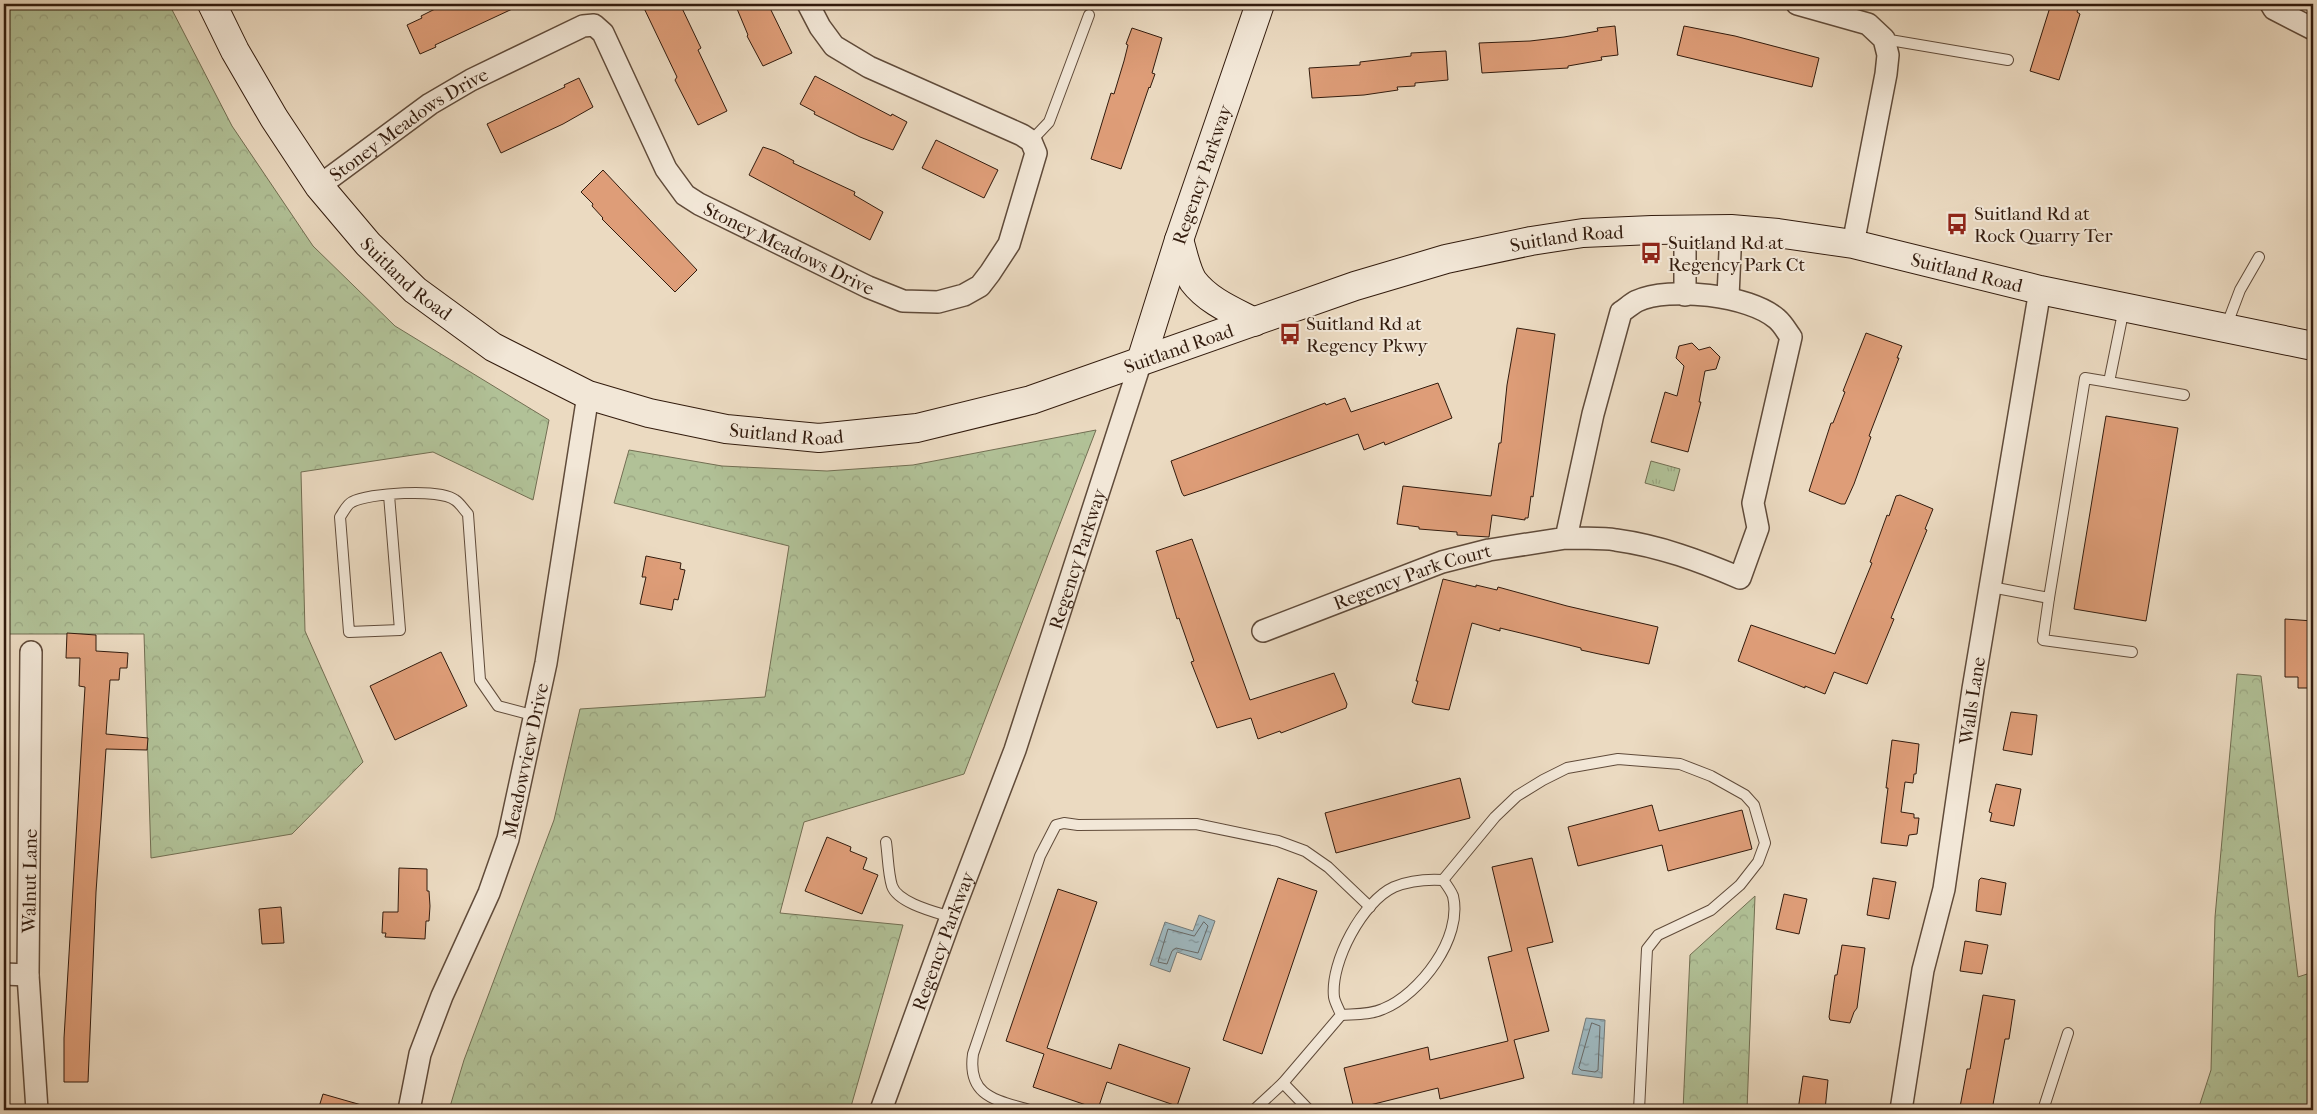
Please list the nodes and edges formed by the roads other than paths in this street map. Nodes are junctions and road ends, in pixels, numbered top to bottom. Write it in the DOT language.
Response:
graph roads {
  1 [pos="212,4"];
  2 [pos="808,4"];
  3 [pos="1260,4"];
  4 [pos="1797,4"];
  5 [pos="2271,4"];
  6 [pos="1089,15"];
  7 [pos="2313,29"];
  8 [pos="1884,39"];
  9 [pos="2008,60"];
  10 [pos="1031,141"];
  11 [pos="320,186"];
  12 [pos="1731,229"];
  13 [pos="1685,230"];
  14 [pos="1179,240"];
  15 [pos="1852,244"];
  16 [pos="2259,257"];
  17 [pos="2040,290"];
  18 [pos="1685,295"];
  19 [pos="1728,297"];
  20 [pos="2125,307"];
  21 [pos="1254,322"];
  22 [pos="2226,328"];
  23 [pos="2313,346"];
  24 [pos="1141,361"];
  25 [pos="2109,382"];
  26 [pos="588,395"];
  27 [pos="2184,395"];
  28 [pos="390,494"];
  29 [pos="1566,538"];
  30 [pos="1991,587"];
  31 [pos="2049,598"];
  32 [pos="1263,630"];
  33 [pos="31,652"];
  34 [pos="2132,652"];
  35 [pos="536,716"];
  36 [pos="886,842"];
  37 [pos="1443,880"];
  38 [pos="1370,907"];
  39 [pos="951,917"];
  40 [pos="4,974"];
  41 [pos="28,974"];
  42 [pos="1341,1015"];
  43 [pos="2068,1033"];
  44 [pos="1283,1082"];
  45 [pos="36,1110"];
  46 [pos="409,1110"];
  47 [pos="881,1110"];
  48 [pos="1030,1110"];
  49 [pos="1254,1110"];
  50 [pos="1309,1110"];
  51 [pos="1639,1110"];
  52 [pos="1901,1110"];
  53 [pos="2043,1110"];
  1 -- 11 [label="main road, Suitland Road"];
  2 -- 10 [label="street"];
  3 -- 14 [label="main road, Regency Parkway"];
  4 -- 8 [label="street"];
  5 -- 7 [label="street"];
  6 -- 10 [label="lane"];
  8 -- 9 [label="lane"];
  8 -- 15 [label="street"];
  10 -- 11 [label="street, Stoney Meadows Drive"];
  11 -- 26 [label="main road, Suitland Road"];
  12 -- 13 [label="main road, Suitland Road"];
  12 -- 15 [label="main road, Suitland Road"];
  12 -- 19 [label="street"];
  13 -- 18 [label="street"];
  13 -- 21 [label="main road, Suitland Road"];
  14 -- 21 [label="main road"];
  14 -- 24 [label="main road, Regency Parkway"];
  15 -- 17 [label="main road, Suitland Road"];
  16 -- 22 [label="lane"];
  17 -- 20 [label="main road, Suitland Road"];
  17 -- 30 [label="street, Walls Lane"];
  18 -- 19 [label="street, Regency Park Court"];
  18 -- 29 [label="street, Regency Park Court"];
  19 -- 29 [label="street, Regency Park Court"];
  20 -- 22 [label="main road, Suitland Road"];
  20 -- 25 [label="lane"];
  21 -- 24 [label="main road, Suitland Road"];
  22 -- 23 [label="main road, Suitland Road"];
  24 -- 26 [label="main road, Suitland Road"];
  24 -- 39 [label="street, Regency Parkway"];
  25 -- 27 [label="lane"];
  25 -- 31 [label="lane"];
  26 -- 35 [label="street, Meadowview Drive"];
  28 -- 28 [label="lane"];
  28 -- 35 [label="lane"];
  29 -- 32 [label="street, Regency Park Court"];
  30 -- 31 [label="lane"];
  30 -- 52 [label="street, Walls Lane"];
  31 -- 34 [label="lane"];
  33 -- 41 [label="street, Walnut Lane"];
  35 -- 46 [label="street, Meadowview Drive"];
  36 -- 39 [label="lane"];
  37 -- 38 [label="lane"];
  37 -- 42 [label="lane"];
  37 -- 51 [label="lane"];
  38 -- 42 [label="lane"];
  38 -- 48 [label="lane"];
  39 -- 47 [label="street, Regency Parkway"];
  40 -- 41 [label="street"];
  41 -- 45 [label="street, Walnut Lane"];
  42 -- 44 [label="lane"];
  43 -- 53 [label="lane"];
  44 -- 49 [label="lane"];
  44 -- 50 [label="lane"];
}
